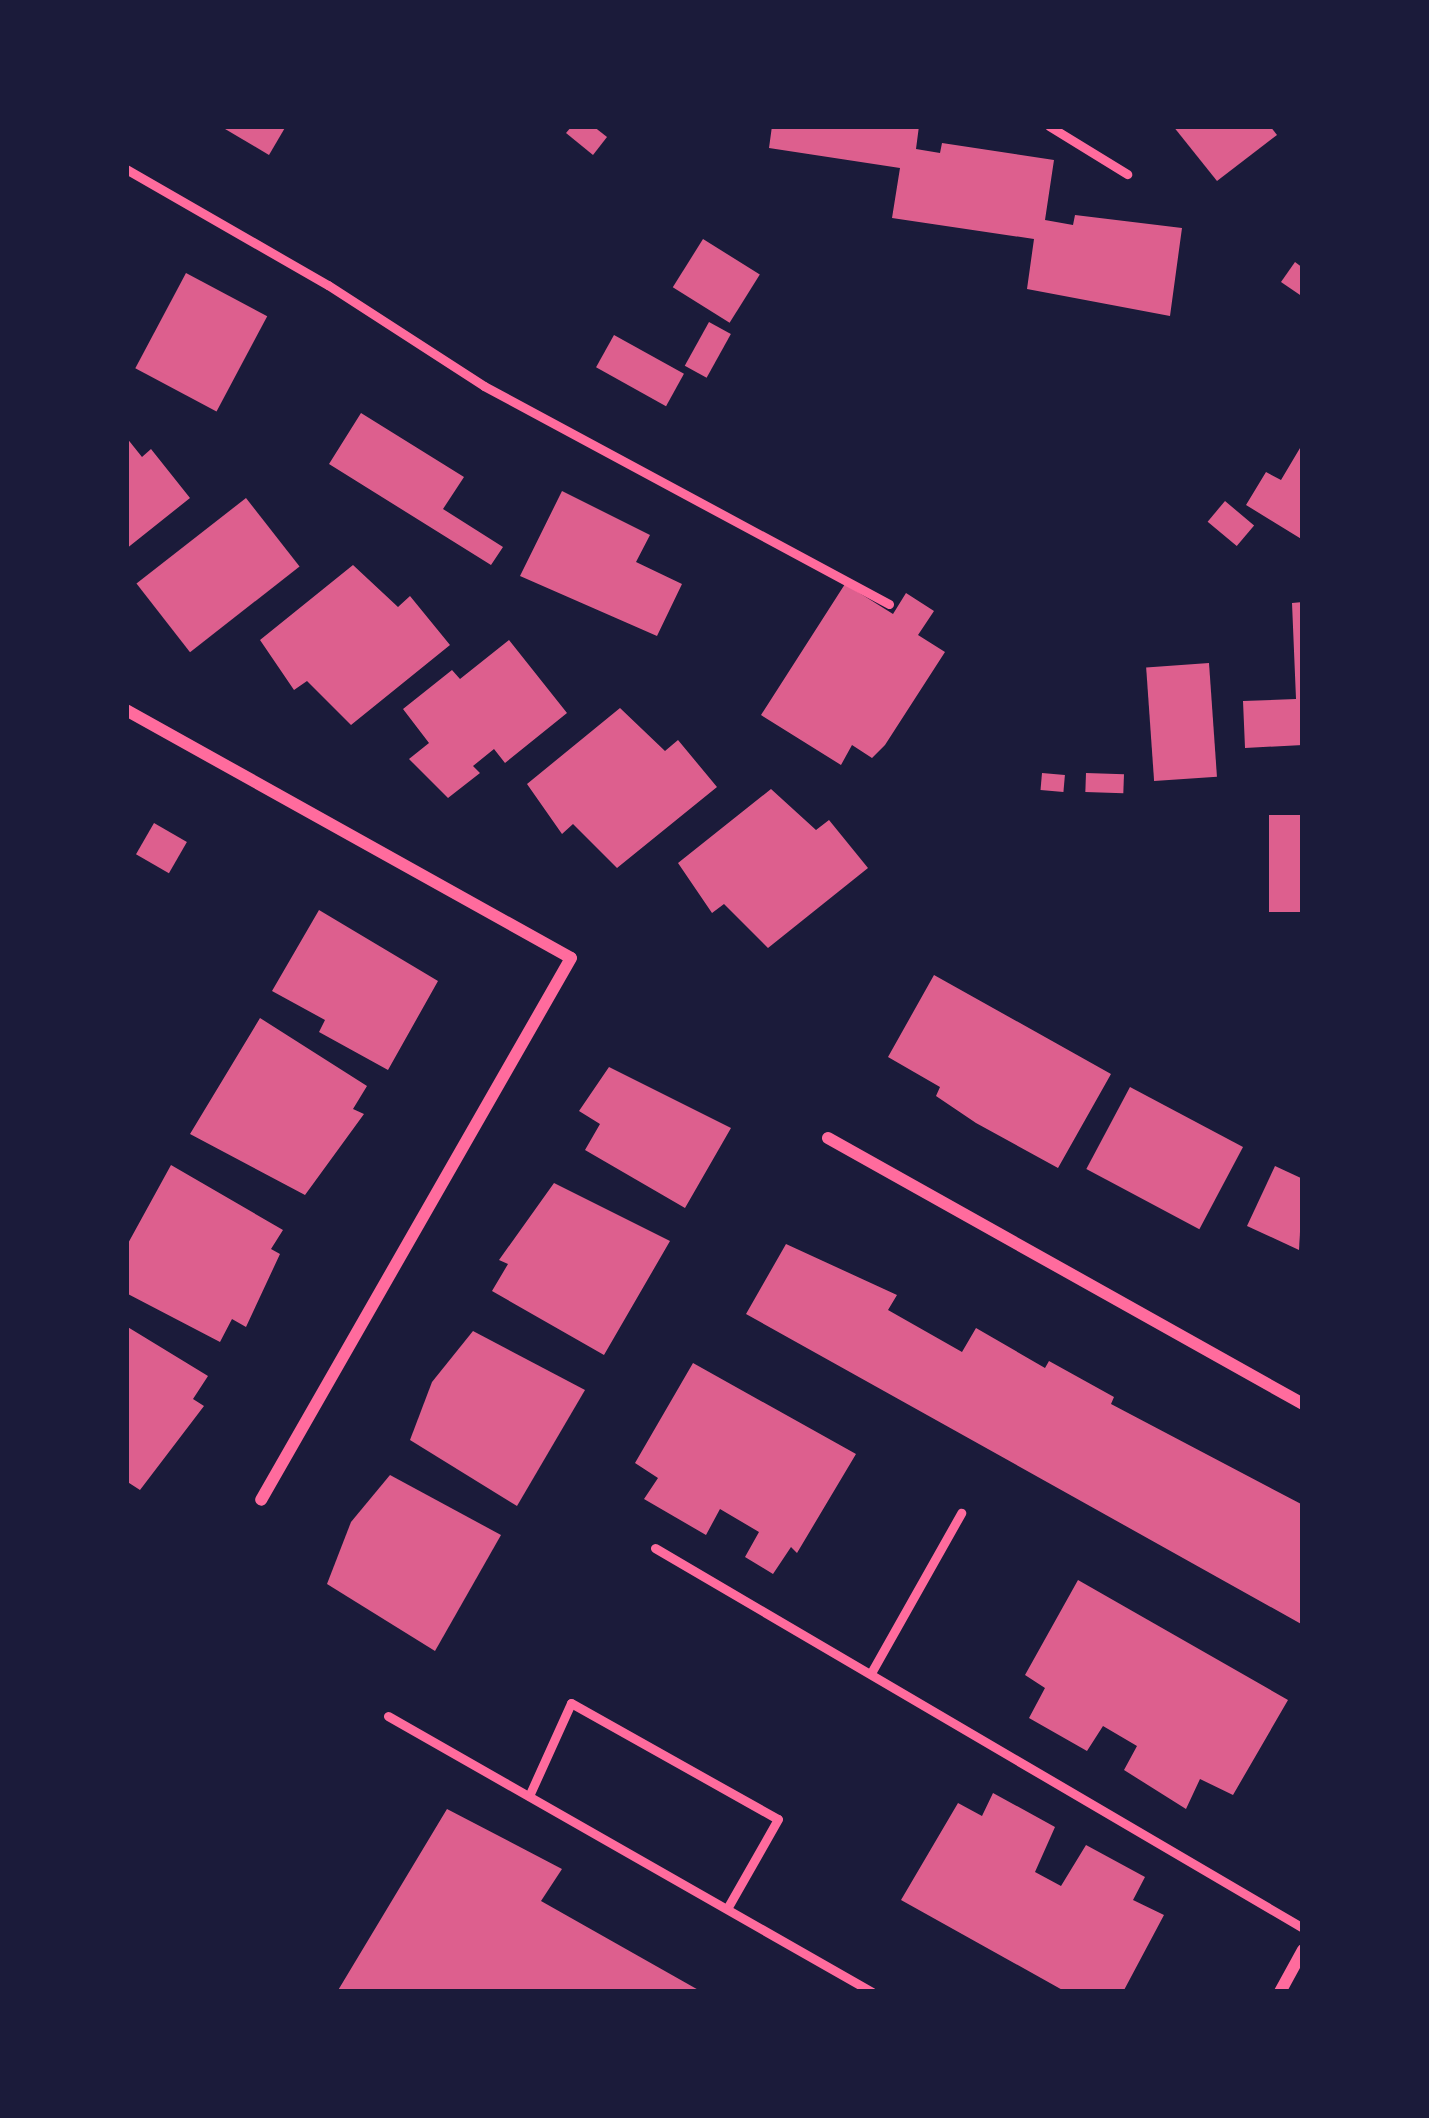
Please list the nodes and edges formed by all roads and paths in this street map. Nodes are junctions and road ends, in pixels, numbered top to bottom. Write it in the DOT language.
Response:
graph roads {
  1 [pos="1049,126"];
  2 [pos="126,169"];
  3 [pos="1127,174"];
  4 [pos="890,604"];
  5 [pos="126,710"];
  6 [pos="828,1138"];
  7 [pos="1303,1404"];
  8 [pos="261,1500"];
  9 [pos="961,1513"];
  10 [pos="656,1548"];
  11 [pos="871,1673"];
  12 [pos="388,1716"];
  13 [pos="529,1796"];
  14 [pos="728,1907"];
  15 [pos="1303,1928"];
  16 [pos="1303,1950"];
  17 [pos="872,1992"];
  18 [pos="1280,1992"];
  1 -- 3 [label="lane"];
  2 -- 4 [label="lane"];
  5 -- 8 [label="street"];
  6 -- 7 [label="street"];
  9 -- 11 [label="lane"];
  10 -- 11 [label="lane"];
  11 -- 15 [label="lane"];
  12 -- 13 [label="lane"];
  13 -- 14 [label="lane"];
  13 -- 14 [label="lane"];
  14 -- 17 [label="lane"];
  16 -- 18 [label="street"];
}
